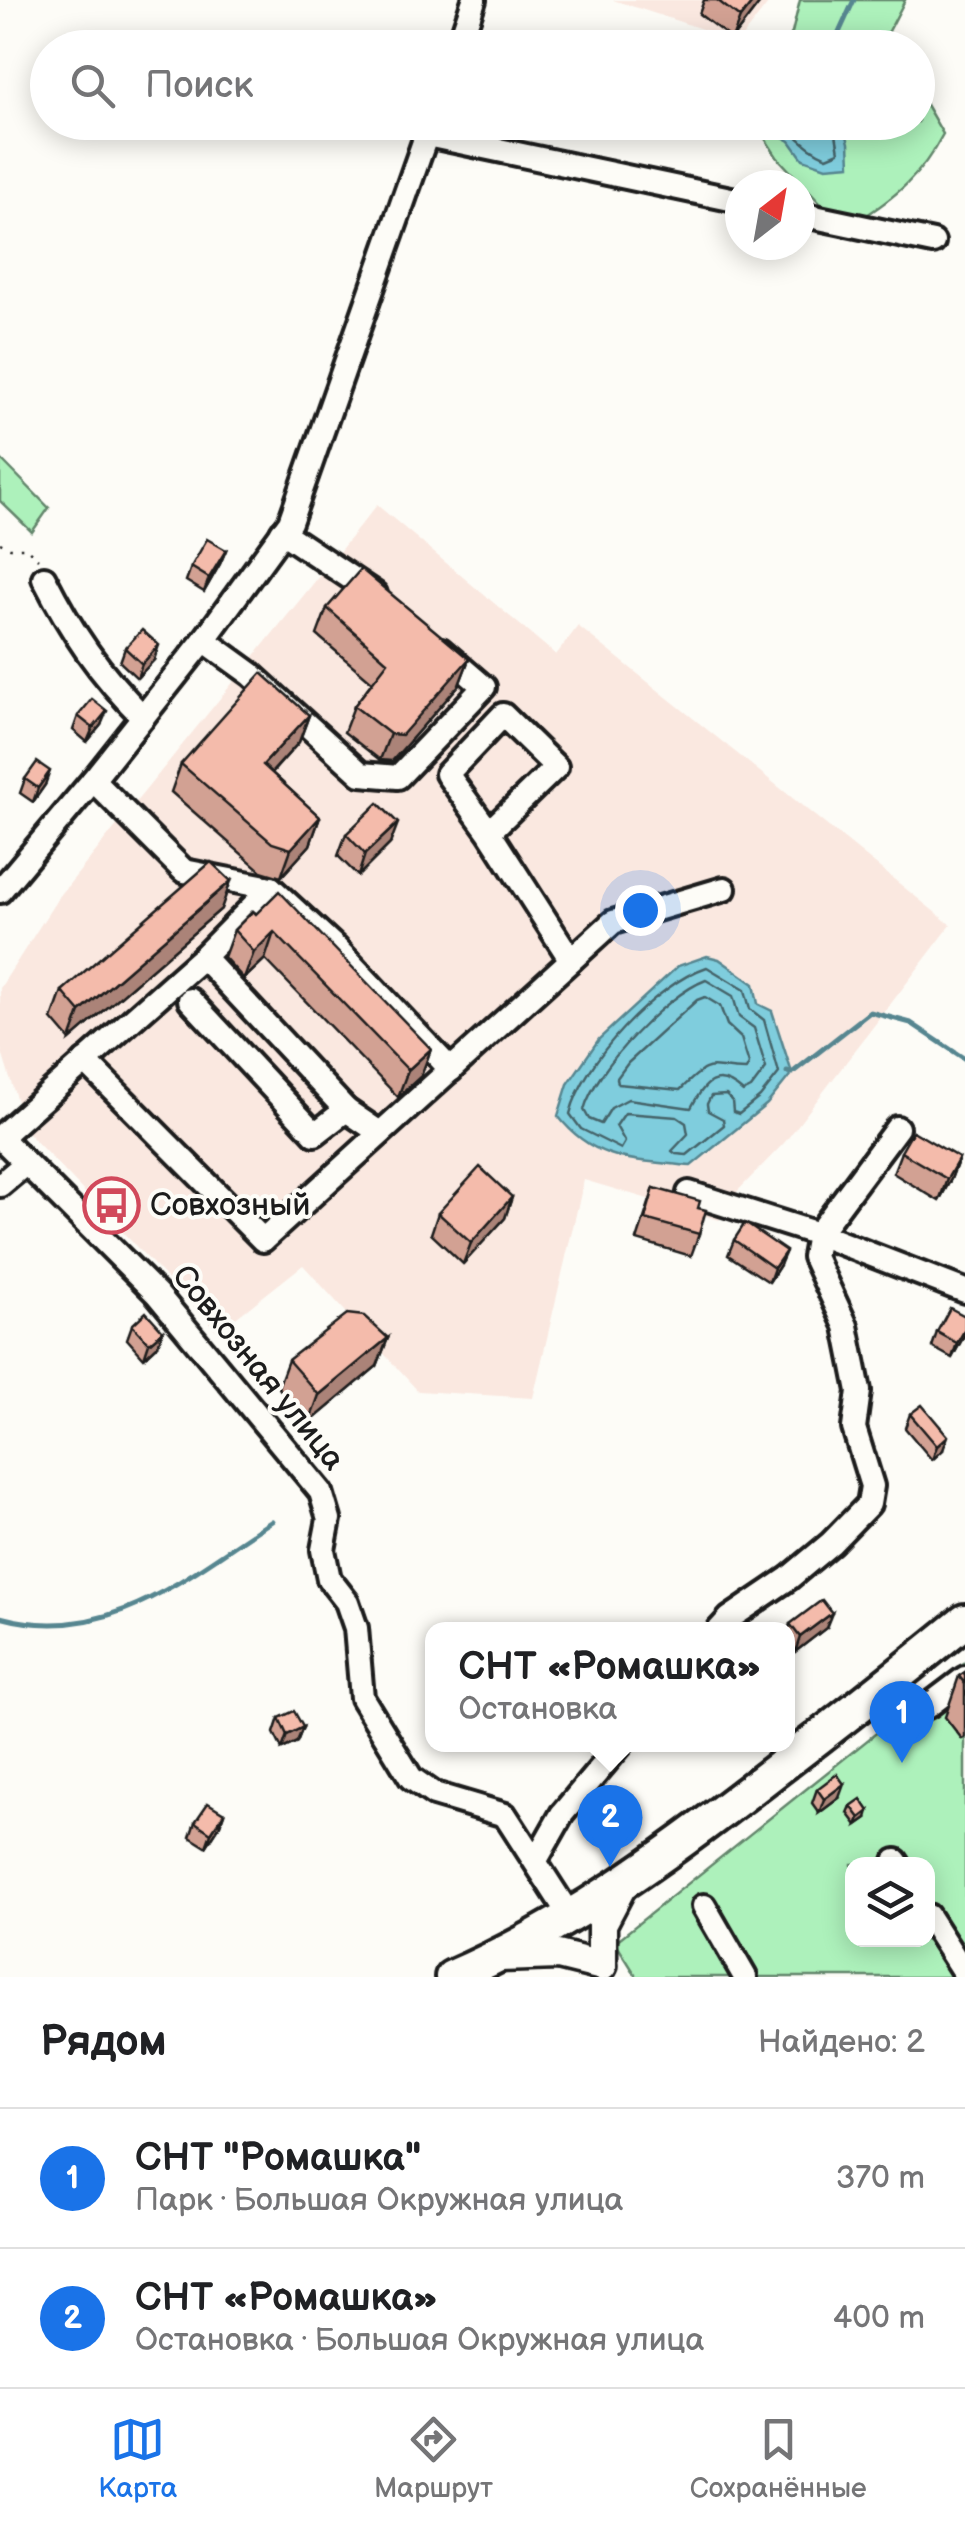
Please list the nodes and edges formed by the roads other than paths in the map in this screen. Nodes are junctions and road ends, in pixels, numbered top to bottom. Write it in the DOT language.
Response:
graph roads {
  1 [pos="474,0"];
  2 [pos="464,30"];
  3 [pos="425,140"];
  4 [pos="476,140"];
  5 [pos="725,198"];
  6 [pos="815,217"];
  7 [pos="933,242"];
  8 [pos="286,527"];
  9 [pos="44,578"];
  10 [pos="399,614"];
  11 [pos="428,638"];
  12 [pos="204,640"];
  13 [pos="143,717"];
  14 [pos="94,780"];
  15 [pos="490,832"];
  16 [pos="271,888"];
  17 [pos="724,889"];
  18 [pos="0,891"];
  19 [pos="202,957"];
  20 [pos="571,960"];
  21 [pos="221,976"];
  22 [pos="182,992"];
  23 [pos="85,1061"];
  24 [pos="451,1070"];
  25 [pos="346,1110"];
  26 [pos="897,1128"];
  27 [pos="380,1133"];
  28 [pos="0,1137"];
  29 [pos="25,1164"];
  30 [pos="0,1185"];
  31 [pos="689,1193"];
  32 [pos="818,1234"];
  33 [pos="965,1291"];
  34 [pos="726,1622"];
  35 [pos="953,1630"];
  36 [pos="965,1675"];
  37 [pos="928,1706"];
  38 [pos="613,1752"];
  39 [pos="536,1860"];
  40 [pos="551,1885"];
  41 [pos="615,1889"];
  42 [pos="704,1906"];
  43 [pos="570,1916"];
  44 [pos="935,1927"];
  45 [pos="534,1936"];
  46 [pos="496,1958"];
  47 [pos="605,1972"];
  48 [pos="965,1974"];
  49 [pos="452,1977"];
  50 [pos="745,1977"];
  1 -- 2 [label="street"];
  3 -- 8 [label="street"];
  4 -- 5 [label="street"];
  6 -- 7 [label="street"];
  8 -- 10 [label="street"];
  8 -- 12 [label="street"];
  9 -- 13 [label="street"];
  11 -- 12 [label="street"];
  12 -- 13 [label="street"];
  13 -- 14 [label="street"];
  14 -- 16 [label="street"];
  14 -- 18 [label="street"];
  15 -- 15 [label="street"];
  15 -- 20 [label="street"];
  16 -- 19 [label="street"];
  16 -- 24 [label="street"];
  17 -- 20 [label="street"];
  19 -- 21 [label="street"];
  19 -- 22 [label="street"];
  20 -- 24 [label="street"];
  21 -- 22 [label="street"];
  21 -- 25 [label="street"];
  22 -- 23 [label="street"];
  22 -- 25 [label="street"];
  23 -- 27 [label="street"];
  23 -- 28 [label="street"];
  24 -- 27 [label="street"];
  25 -- 27 [label="street"];
  26 -- 32 [label="street"];
  28 -- 29 [label="street, Совхозная улица"];
  29 -- 30 [label="street"];
  29 -- 39 [label="street, Совхозная улица"];
  31 -- 32 [label="street"];
  32 -- 33 [label="street"];
  32 -- 34 [label="street"];
  35 -- 36 [label="street"];
  35 -- 41 [label="highway"];
  36 -- 37 [label="street"];
  38 -- 39 [label="street"];
  39 -- 40 [label="street, Совхозная улица"];
  40 -- 41 [label="street"];
  40 -- 43 [label="street, Совхозная улица"];
  40 -- 45 [label="street"];
  41 -- 43 [label="highway"];
  41 -- 47 [label="main road"];
  42 -- 50 [label="street"];
  43 -- 45 [label="highway"];
  43 -- 47 [label="main road"];
  44 -- 48 [label="street"];
  45 -- 46 [label="highway"];
  46 -- 47 [label="main road"];
  46 -- 49 [label="highway"];
}
